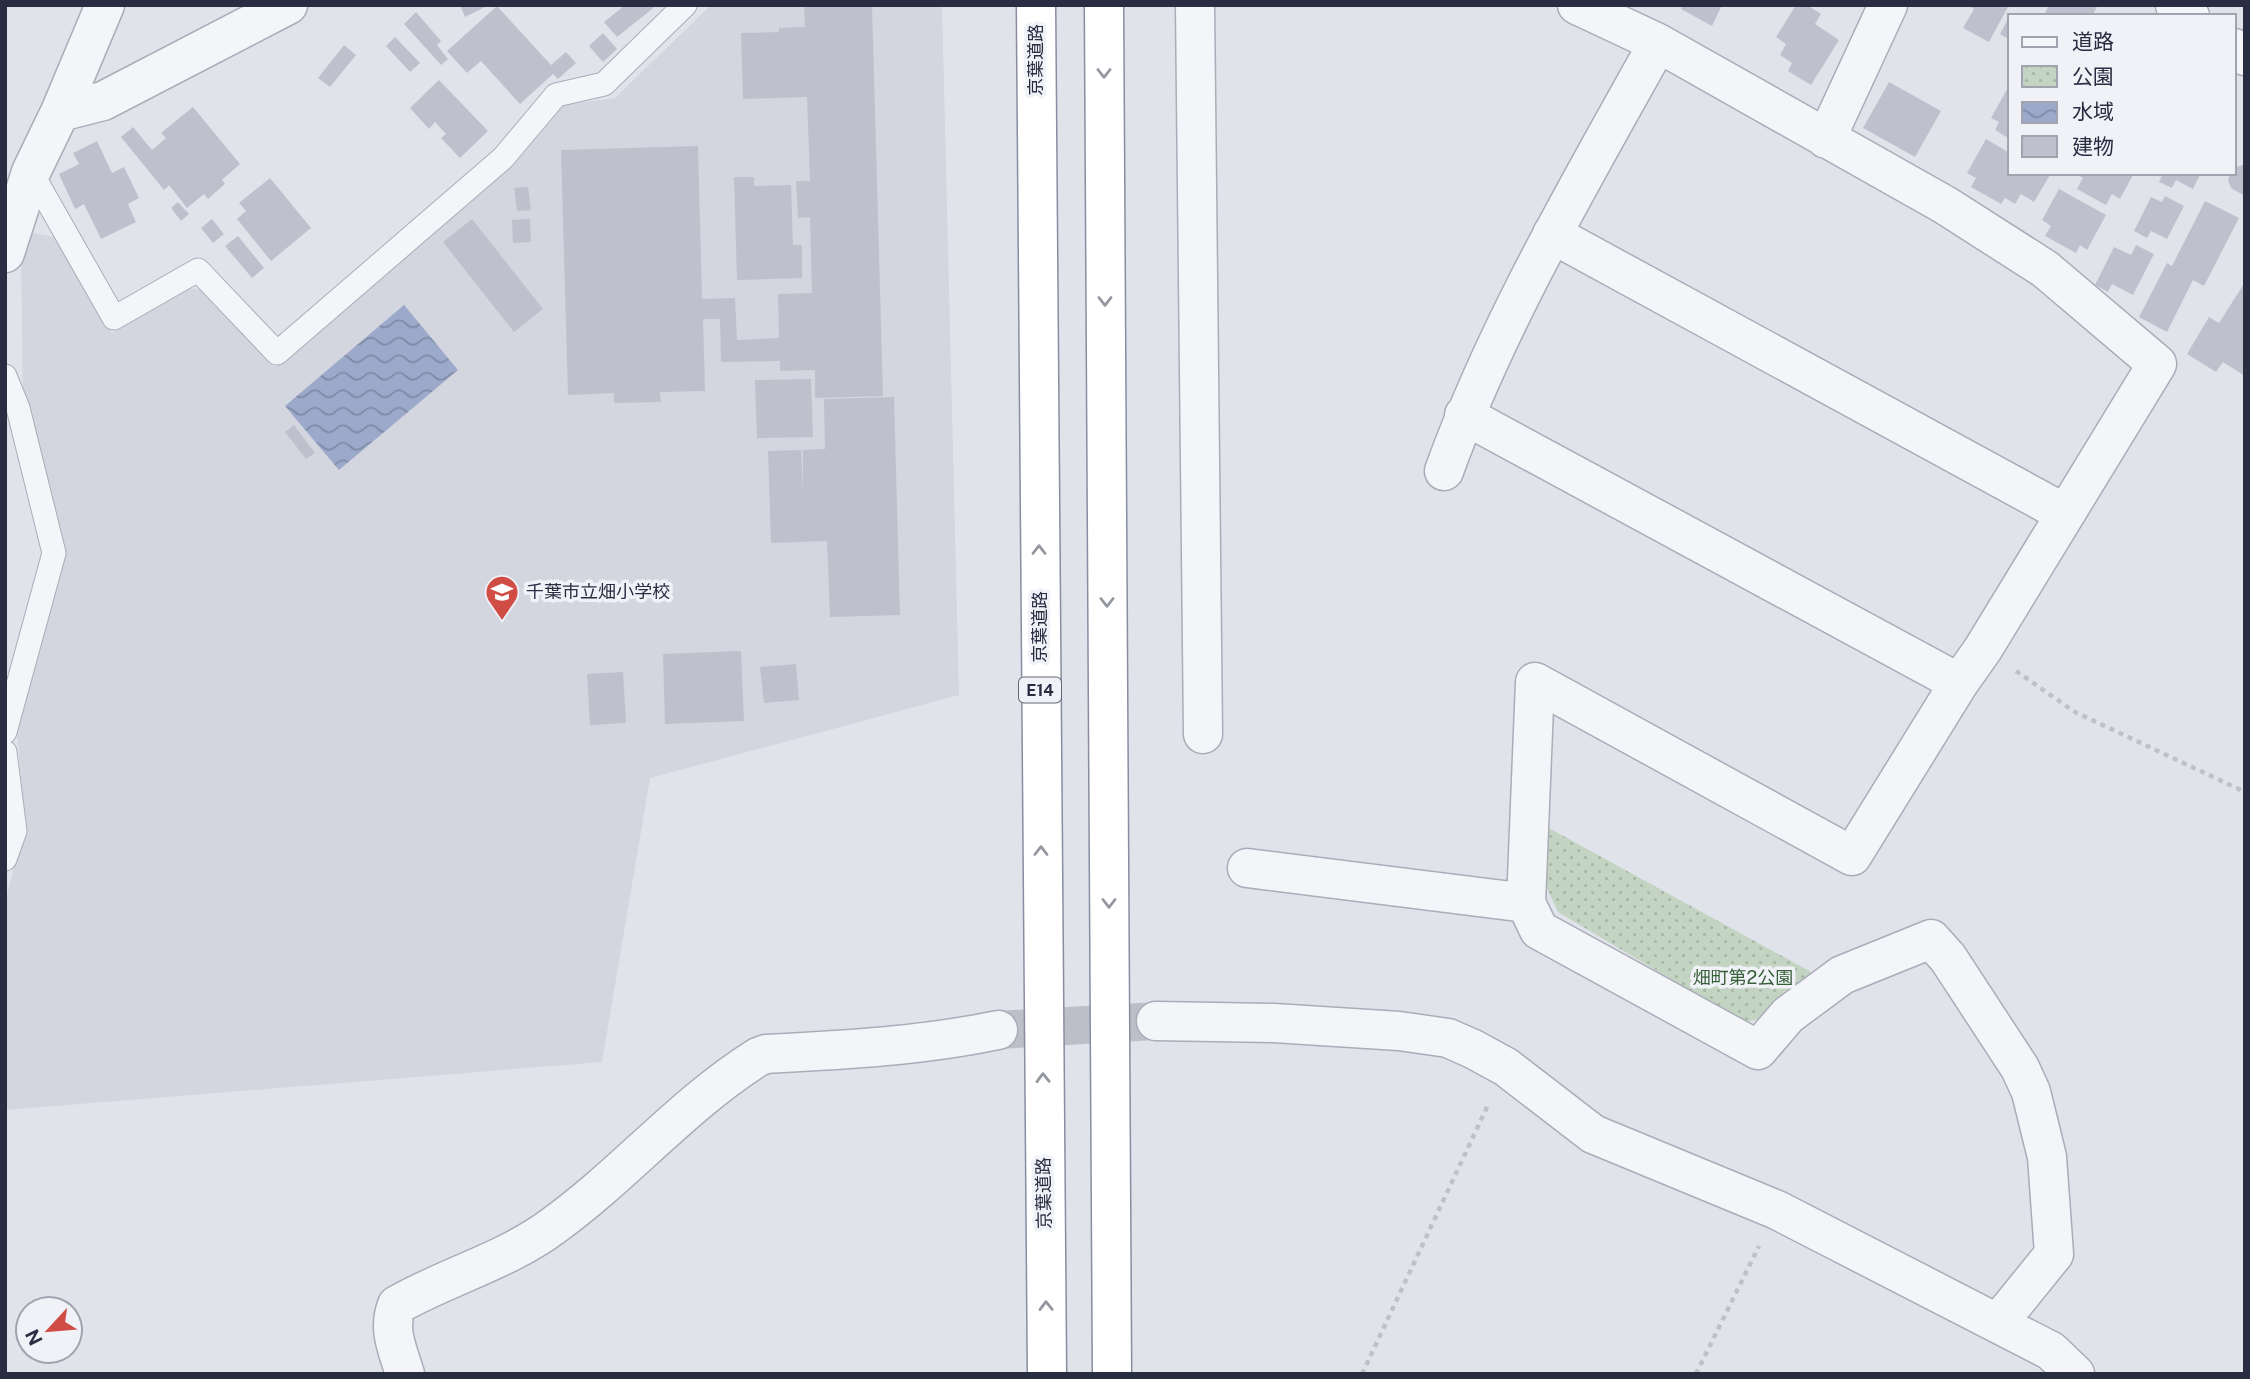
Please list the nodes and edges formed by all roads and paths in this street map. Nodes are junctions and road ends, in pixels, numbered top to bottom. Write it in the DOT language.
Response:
graph roads {
  1 [pos="104,5"];
  2 [pos="288,5"];
  3 [pos="685,5"];
  4 [pos="1036,5"];
  5 [pos="1104,5"];
  6 [pos="1195,5"];
  7 [pos="1577,5"];
  8 [pos="1888,5"];
  9 [pos="1657,43"];
  10 [pos="60,112"];
  11 [pos="1826,139"];
  12 [pos="31,172"];
  13 [pos="1552,234"];
  14 [pos="5,253"];
  15 [pos="5,376"];
  16 [pos="1464,415"];
  17 [pos="1444,471"];
  18 [pos="2064,513"];
  19 [pos="1983,649"];
  20 [pos="1959,683"];
  21 [pos="5,732"];
  22 [pos="1203,734"];
  23 [pos="5,752"];
  24 [pos="2245,792"];
  25 [pos="5,859"];
  26 [pos="1247,868"];
  27 [pos="1526,904"];
  28 [pos="1156,1021"];
  29 [pos="998,1030"];
  30 [pos="1506,1068"];
  31 [pos="1777,1209"];
  32 [pos="1999,1322"];
  33 [pos="405,1374"];
  34 [pos="1047,1374"];
  35 [pos="1112,1374"];
  36 [pos="1362,1374"];
  37 [pos="1696,1374"];
  38 [pos="2075,1374"];
  1 -- 10 [label="street"];
  2 -- 10 [label="street"];
  3 -- 12 [label="lane"];
  34 -- 4 [label="highway, 京葉道路 / E14, one-way"];
  5 -- 35 [label="highway, one-way"];
  6 -- 22 [label="street"];
  7 -- 9 [label="street"];
  8 -- 11 [label="street"];
  9 -- 11 [label="street"];
  9 -- 13 [label="street"];
  10 -- 12 [label="street"];
  11 -- 18 [label="street"];
  12 -- 14 [label="street"];
  13 -- 16 [label="street"];
  13 -- 18 [label="street"];
  15 -- 21 [label="lane"];
  16 -- 17 [label="street"];
  16 -- 20 [label="street"];
  18 -- 19 [label="street"];
  19 -- 20 [label="street"];
  19 -- 24 [label="path"];
  20 -- 27 [label="street"];
  23 -- 25 [label="lane"];
  26 -- 27 [label="street"];
  27 -- 32 [label="street"];
  28 -- 30 [label="street"];
  29 -- 33 [label="street"];
  30 -- 31 [label="street"];
  30 -- 36 [label="path"];
  31 -- 32 [label="street"];
  31 -- 37 [label="path"];
  32 -- 38 [label="street"];
}
